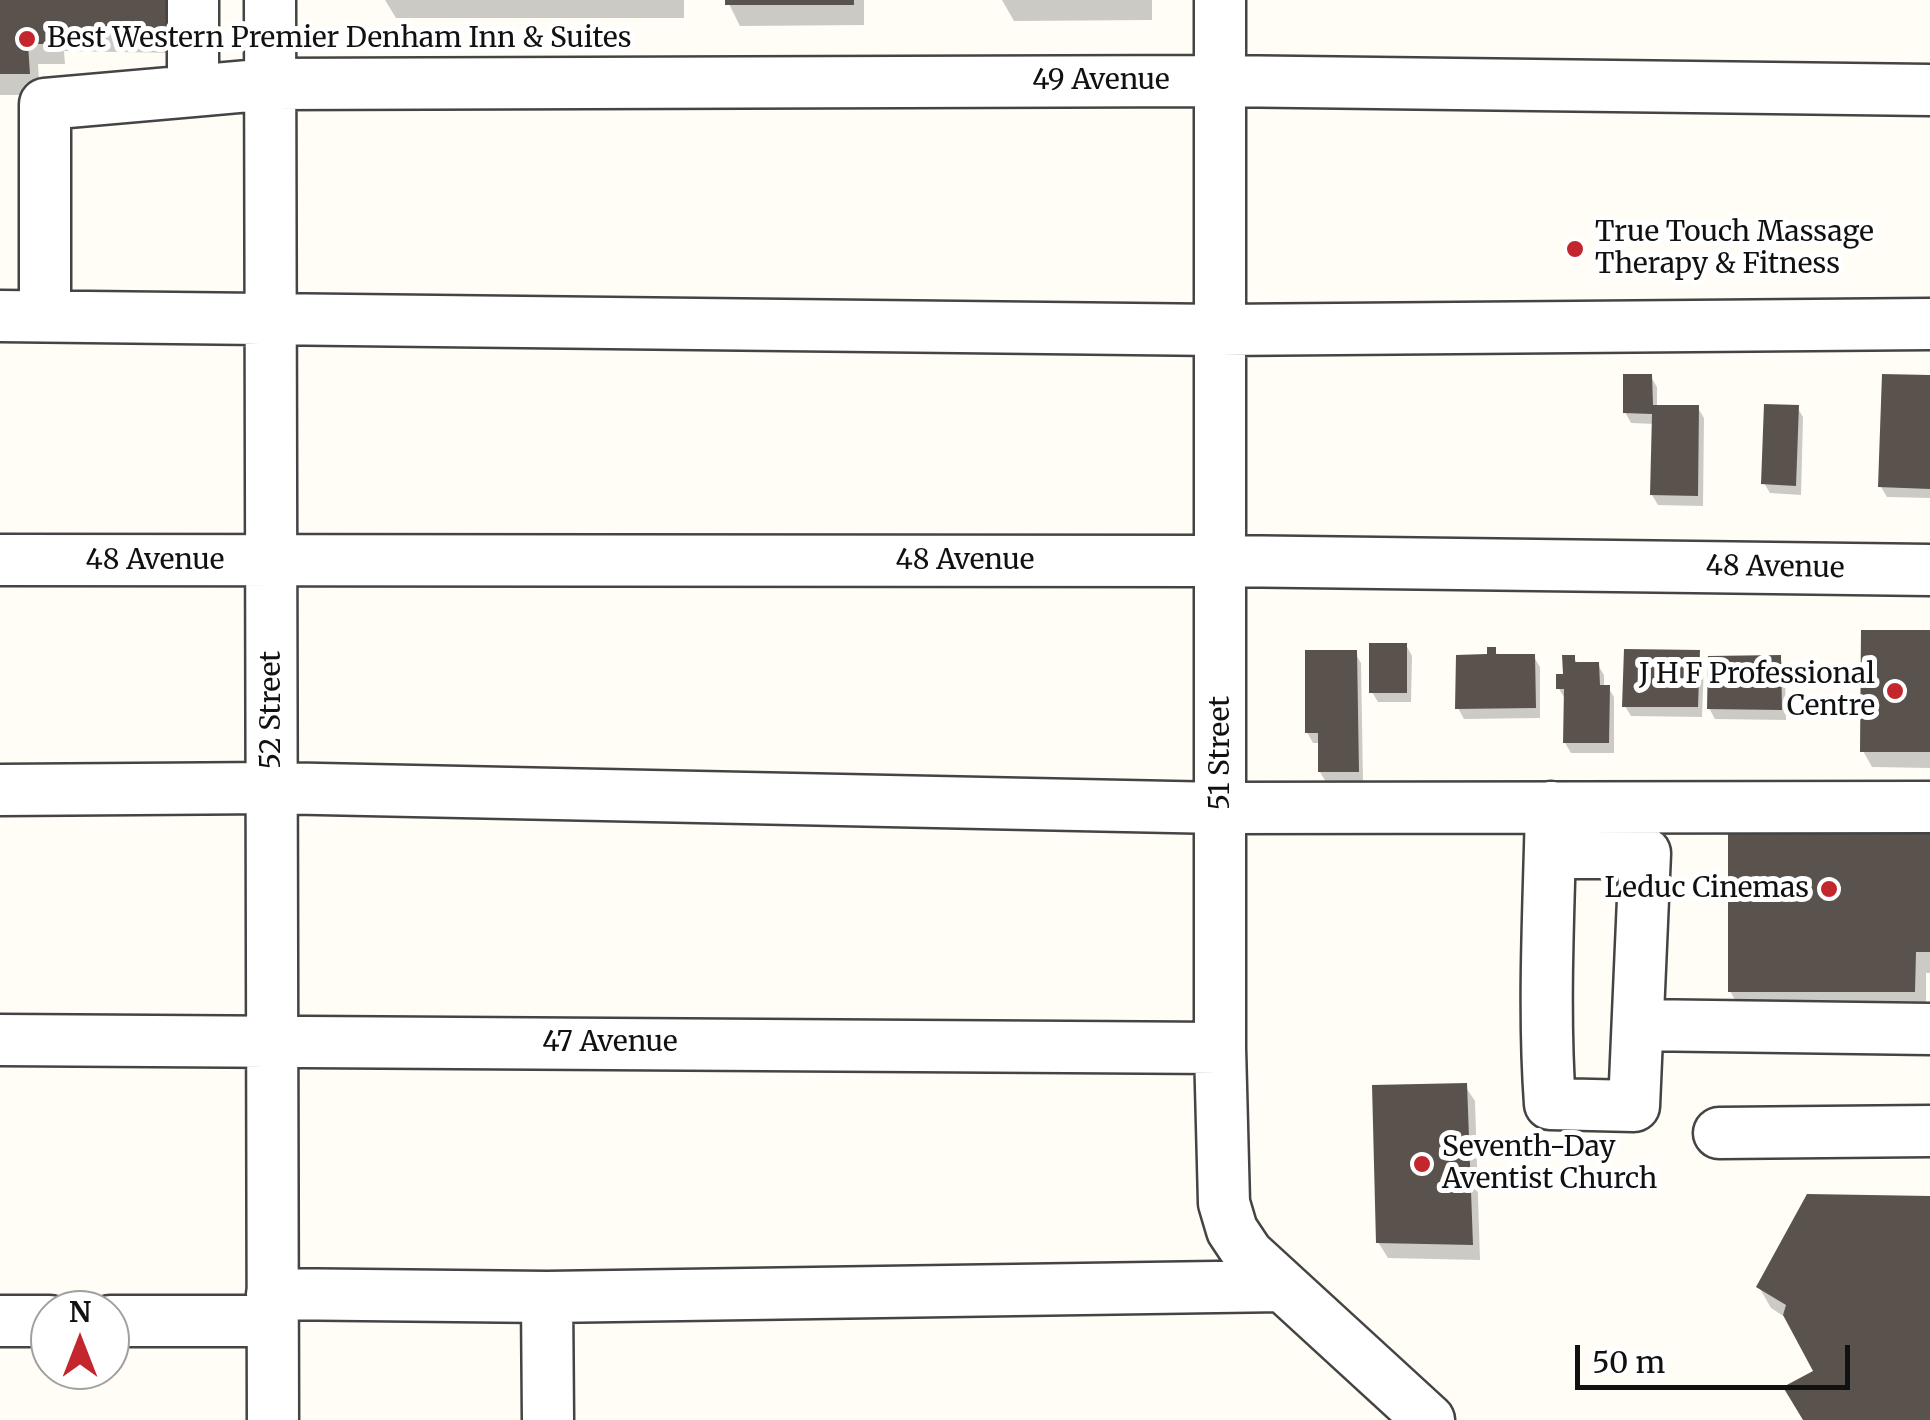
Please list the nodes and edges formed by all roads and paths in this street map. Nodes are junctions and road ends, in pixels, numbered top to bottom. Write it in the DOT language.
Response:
graph roads {
  1 [pos="194,0"];
  2 [pos="270,0"];
  3 [pos="1220,0"];
  4 [pos="1219,81"];
  5 [pos="271,84"];
  6 [pos="1930,90"];
  7 [pos="193,91"];
  8 [pos="23,316"];
  9 [pos="271,317"];
  10 [pos="1930,324"];
  11 [pos="1220,330"];
  12 [pos="0,560"];
  13 [pos="271,561"];
  14 [pos="1222,561"];
  15 [pos="1930,570"];
  16 [pos="272,788"];
  17 [pos="0,790"];
  18 [pos="1930,807"];
  19 [pos="1220,808"];
  20 [pos="1550,830"];
  21 [pos="1646,830"];
  22 [pos="1638,1025"];
  23 [pos="1930,1029"];
  24 [pos="0,1040"];
  25 [pos="272,1041"];
  26 [pos="1220,1048"];
  27 [pos="1930,1131"];
  28 [pos="1719,1134"];
  29 [pos="1283,1286"];
  30 [pos="548,1297"];
  31 [pos="272,1308"];
  32 [pos="130,1319"];
  33 [pos="0,1321"];
  34 [pos="30,1321"];
  35 [pos="272,1420"];
  36 [pos="548,1420"];
  37 [pos="1430,1420"];
  1 -- 7 [label="street"];
  2 -- 5 [label="street, 52 Street"];
  3 -- 4 [label="street, 51 Street"];
  4 -- 5 [label="street, 49 Avenue"];
  4 -- 6 [label="street, 49 Avenue"];
  4 -- 11 [label="street, 51 Street"];
  5 -- 7 [label="street, 49 Avenue"];
  5 -- 9 [label="street, 52 Street"];
  7 -- 8 [label="street, 49 Avenue"];
  8 -- 9 [label="street"];
  9 -- 11 [label="street"];
  9 -- 13 [label="street, 52 Street"];
  10 -- 11 [label="street"];
  11 -- 14 [label="street, 51 Street"];
  12 -- 13 [label="street, 48 Avenue"];
  13 -- 14 [label="street, 48 Avenue"];
  13 -- 16 [label="street, 52 Street"];
  14 -- 15 [label="street, 48 Avenue"];
  14 -- 19 [label="street, 51 Street"];
  16 -- 17 [label="street"];
  16 -- 19 [label="street"];
  16 -- 25 [label="street, 52 Street"];
  18 -- 21 [label="street"];
  19 -- 20 [label="street"];
  19 -- 26 [label="street, 51 Street"];
  20 -- 21 [label="street"];
  20 -- 22 [label="street"];
  21 -- 22 [label="street"];
  22 -- 23 [label="street"];
  24 -- 25 [label="street, 47 Avenue"];
  25 -- 26 [label="street, 47 Avenue"];
  25 -- 31 [label="street, 52 Street"];
  26 -- 29 [label="street, 51 Street"];
  27 -- 28 [label="street"];
  29 -- 30 [label="street"];
  29 -- 37 [label="street, 51 Street"];
  30 -- 31 [label="street"];
  30 -- 36 [label="street"];
  31 -- 32 [label="street"];
  31 -- 35 [label="street, 52 Street"];
  33 -- 34 [label="street"];
}
